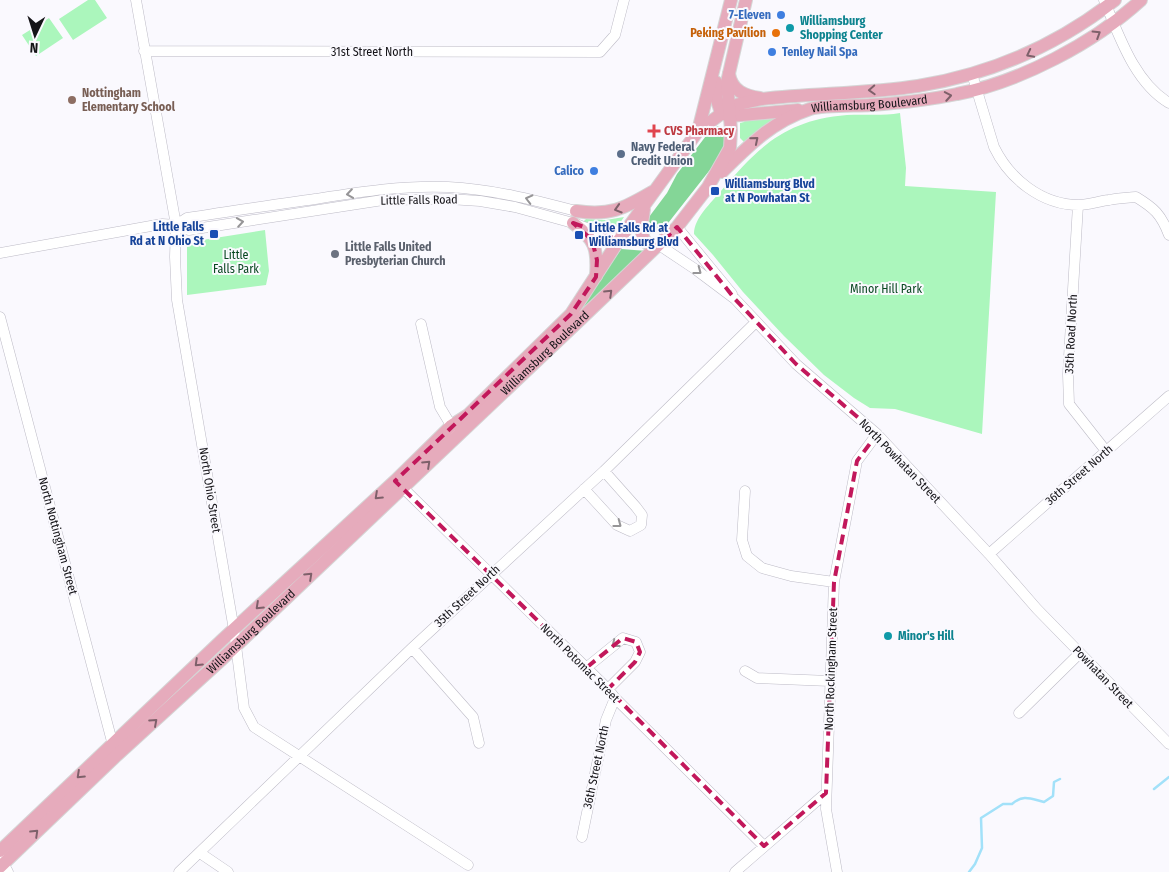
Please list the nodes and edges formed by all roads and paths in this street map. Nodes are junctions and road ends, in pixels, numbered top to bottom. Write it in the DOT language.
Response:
graph roads {
  1 [pos="136,0"];
  2 [pos="624,0"];
  3 [pos="731,0"];
  4 [pos="746,0"];
  5 [pos="1141,0"];
  6 [pos="1108,2"];
  7 [pos="1114,23"];
  8 [pos="144,51"];
  9 [pos="717,58"];
  10 [pos="729,70"];
  11 [pos="972,74"];
  12 [pos="976,89"];
  13 [pos="762,99"];
  14 [pos="1169,103"];
  15 [pos="808,109"];
  16 [pos="727,113"];
  17 [pos="698,131"];
  18 [pos="708,187"];
  19 [pos="656,190"];
  20 [pos="1078,205"];
  21 [pos="644,206"];
  22 [pos="574,217"];
  23 [pos="176,224"];
  24 [pos="677,227"];
  25 [pos="1169,234"];
  26 [pos="619,240"];
  27 [pos="645,242"];
  28 [pos="659,245"];
  29 [pos="0,252"];
  30 [pos="596,277"];
  31 [pos="735,299"];
  32 [pos="0,317"];
  33 [pos="756,322"];
  34 [pos="421,324"];
  35 [pos="1169,396"];
  36 [pos="454,431"];
  37 [pos="878,434"];
  38 [pos="1106,451"];
  39 [pos="604,471"];
  40 [pos="399,484"];
  41 [pos="584,489"];
  42 [pos="746,491"];
  43 [pos="989,554"];
  44 [pos="490,575"];
  45 [pos="834,582"];
  46 [pos="1037,609"];
  47 [pos="234,630"];
  48 [pos="236,646"];
  49 [pos="412,648"];
  50 [pos="1080,653"];
  51 [pos="586,668"];
  52 [pos="745,672"];
  53 [pos="830,681"];
  54 [pos="608,689"];
  55 [pos="615,698"];
  56 [pos="1019,713"];
  57 [pos="1168,742"];
  58 [pos="479,743"];
  59 [pos="115,750"];
  60 [pos="299,755"];
  61 [pos="826,792"];
  62 [pos="582,837"];
  63 [pos="764,846"];
  64 [pos="0,850"];
  65 [pos="200,853"];
  66 [pos="3,865"];
  67 [pos="468,865"];
  68 [pos="179,872"];
  69 [pos="228,872"];
  70 [pos="735,872"];
  71 [pos="837,872"];
  1 -- 8 [label="street, North Ohio Street"];
  2 -- 8 [label="street, 31st Street North"];
  3 -- 9 [label="main road"];
  4 -- 10 [label="main road"];
  5 -- 7 [label="main road, Williamsburg Boulevard"];
  6 -- 7 [label="street"];
  6 -- 11 [label="main road, Williamsburg Boulevard, one-way"];
  12 -- 7 [label="main road, Williamsburg Boulevard, one-way"];
  7 -- 14 [label="street"];
  8 -- 23 [label="street, North Ohio Street"];
  9 -- 16 [label="main road"];
  9 -- 17 [label="main road"];
  10 -- 13 [label="main road"];
  10 -- 16 [label="main road"];
  11 -- 12 [label="street"];
  11 -- 13 [label="main road, Williamsburg Boulevard, one-way"];
  15 -- 12 [label="main road, Williamsburg Boulevard, one-way"];
  12 -- 20 [label="street"];
  13 -- 16 [label="main road, Williamsburg Boulevard"];
  15 -- 16 [label="main road, Williamsburg Boulevard"];
  18 -- 15 [label="main road, one-way"];
  16 -- 17 [label="main road, Williamsburg Boulevard"];
  16 -- 18 [label="main road, Williamsburg Boulevard"];
  17 -- 19 [label="main road, Williamsburg Boulevard"];
  18 -- 24 [label="main road, Williamsburg Boulevard"];
  19 -- 21 [label="main road, Williamsburg Boulevard"];
  19 -- 22 [label="main road, one-way"];
  20 -- 25 [label="street"];
  20 -- 38 [label="street, 35th Road North"];
  21 -- 26 [label="main road, Williamsburg Boulevard"];
  21 -- 27 [label="main road"];
  22 -- 23 [label="street, Little Falls Road"];
  22 -- 26 [label="street, Little Falls Road"];
  22 -- 30 [label="main road"];
  23 -- 29 [label="street, Little Falls Road"];
  23 -- 47 [label="street, North Ohio Street"];
  24 -- 28 [label="main road, Williamsburg Boulevard"];
  24 -- 31 [label="street, North Powhatan Street"];
  26 -- 27 [label="street, Little Falls Road"];
  26 -- 30 [label="main road, Williamsburg Boulevard"];
  27 -- 28 [label="street, Little Falls Road"];
  28 -- 31 [label="street, North Powhatan Street, one-way"];
  36 -- 28 [label="main road, Williamsburg Boulevard, one-way"];
  30 -- 36 [label="main road, Williamsburg Boulevard"];
  31 -- 33 [label="street, North Powhatan Street"];
  32 -- 59 [label="street, North Nottingham Street"];
  33 -- 37 [label="street, North Powhatan Street"];
  33 -- 39 [label="street, 35th Street North"];
  34 -- 36 [label="street"];
  35 -- 38 [label="street, 36th Street North"];
  36 -- 40 [label="main road, Williamsburg Boulevard"];
  37 -- 43 [label="street, North Powhatan Street"];
  37 -- 45 [label="street, North Rockingham Street"];
  38 -- 43 [label="street, 36th Street North"];
  39 -- 41 [label="street, 35th Street North"];
  41 -- 39 [label="street, one-way"];
  40 -- 44 [label="street, North Potomac Street"];
  40 -- 47 [label="main road, Williamsburg Boulevard, one-way"];
  48 -- 40 [label="main road, Williamsburg Boulevard, one-way"];
  41 -- 44 [label="street, 35th Street North"];
  42 -- 45 [label="street"];
  43 -- 46 [label="street, North Powhatan Street"];
  44 -- 49 [label="street, 35th Street North"];
  44 -- 51 [label="street, North Potomac Street"];
  45 -- 53 [label="street, North Rockingham Street"];
  46 -- 50 [label="street, Powhatan Street"];
  47 -- 48 [label="street, North Ohio Street"];
  47 -- 59 [label="main road, Williamsburg Boulevard, one-way"];
  59 -- 48 [label="main road, Williamsburg Boulevard, one-way"];
  48 -- 60 [label="street, North Ohio Street"];
  49 -- 58 [label="street"];
  49 -- 60 [label="street, 35th Street North"];
  50 -- 56 [label="street"];
  50 -- 57 [label="street, Powhatan Street"];
  51 -- 54 [label="street, North Potomac Street"];
  54 -- 51 [label="street, one-way"];
  52 -- 53 [label="street"];
  53 -- 61 [label="street, North Rockingham Street"];
  54 -- 55 [label="street, North Potomac Street"];
  55 -- 62 [label="street, 36th Street North"];
  55 -- 63 [label="street, North Potomac Street"];
  59 -- 64 [label="main road, Williamsburg Boulevard, one-way"];
  66 -- 59 [label="main road, Williamsburg Boulevard, one-way"];
  60 -- 65 [label="street, 35th Street North"];
  60 -- 67 [label="street, North Ohio Street"];
  61 -- 63 [label="street"];
  61 -- 71 [label="street, North Rockingham Street"];
  63 -- 70 [label="street"];
  65 -- 68 [label="street, 35th Street North"];
  65 -- 69 [label="street"];
}
